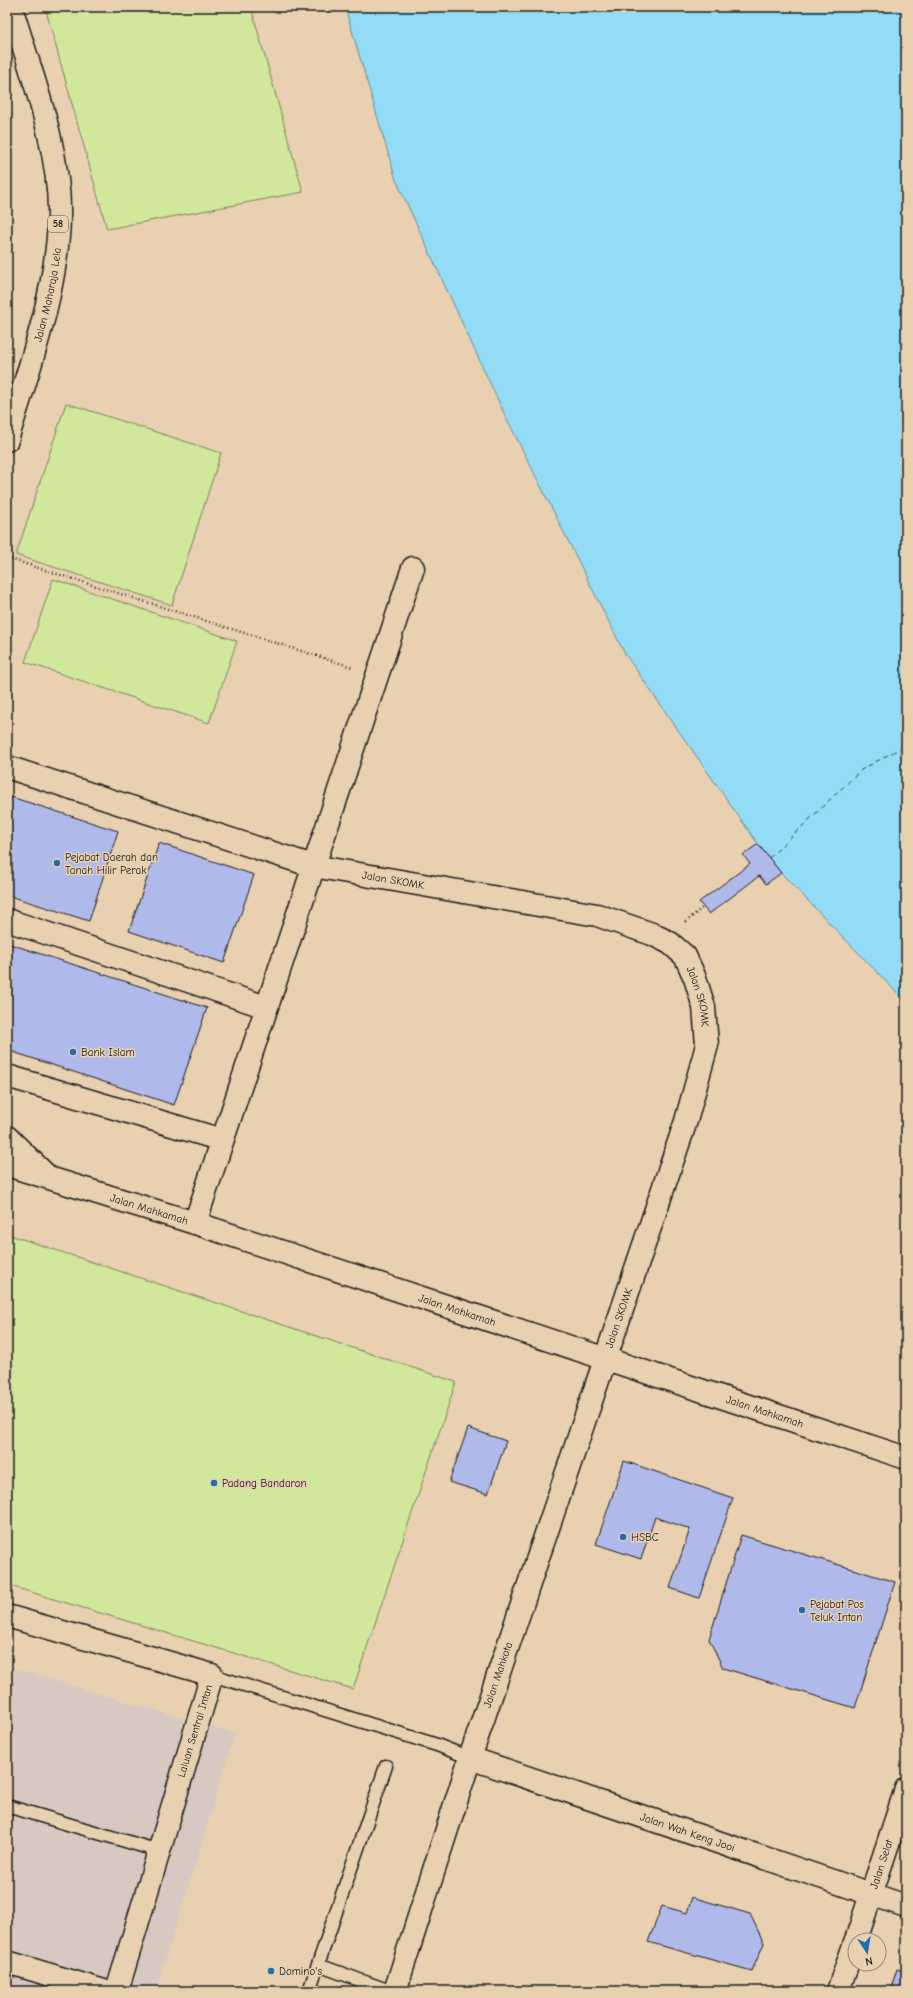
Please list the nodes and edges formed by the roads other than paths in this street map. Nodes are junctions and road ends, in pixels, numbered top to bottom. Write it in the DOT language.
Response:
graph roads {
  1 [pos="11,7"];
  2 [pos="7,440"];
  3 [pos="413,568"];
  4 [pos="7,767"];
  5 [pos="313,866"];
  6 [pos="7,920"];
  7 [pos="266,1007"];
  8 [pos="7,1076"];
  9 [pos="7,1138"];
  10 [pos="222,1140"];
  11 [pos="7,1165"];
  12 [pos="48,1177"];
  13 [pos="7,1181"];
  14 [pos="194,1223"];
  15 [pos="605,1360"];
  16 [pos="906,1458"];
  17 [pos="7,1616"];
  18 [pos="212,1675"];
  19 [pos="470,1758"];
  20 [pos="386,1766"];
  21 [pos="906,1789"];
  22 [pos="7,1806"];
  23 [pos="159,1851"];
  24 [pos="872,1894"];
  25 [pos="906,1906"];
  26 [pos="858,1932"];
  27 [pos="7,1962"];
  28 [pos="318,1965"];
  29 [pos="847,1965"];
  30 [pos="104,1991"];
  31 [pos="117,1991"];
  32 [pos="309,1991"];
  33 [pos="390,1991"];
  34 [pos="394,1991"];
  35 [pos="838,1991"];
  1 -- 2 [label="main road, Jalan Maharaja Lela / 58"];
  3 -- 5 [label="main road"];
  4 -- 5 [label="main road, Jalan SKOMK"];
  5 -- 7 [label="main road"];
  5 -- 15 [label="main road, Jalan SKOMK"];
  6 -- 7 [label="main road"];
  7 -- 10 [label="main road"];
  8 -- 10 [label="main road"];
  9 -- 12 [label="main road"];
  10 -- 14 [label="main road"];
  11 -- 12 [label="main road, Jalan Mahkamah"];
  12 -- 13 [label="main road"];
  12 -- 14 [label="main road, Jalan Mahkamah"];
  14 -- 15 [label="main road, Jalan Mahkamah"];
  15 -- 16 [label="main road, Jalan Mahkamah"];
  15 -- 19 [label="main road, Jalan Mahkota"];
  17 -- 18 [label="main road, Laluan Sentral Intan"];
  18 -- 19 [label="lane"];
  18 -- 23 [label="main road, Laluan Sentral Intan"];
  19 -- 24 [label="main road, Jalan Wah Keng Jooi"];
  19 -- 34 [label="main road, Jalan Mahkota"];
  20 -- 28 [label="lane"];
  21 -- 24 [label="main road, Jalan Selat"];
  22 -- 23 [label="lane"];
  23 -- 31 [label="main road, Laluan Sentral Intan"];
  24 -- 25 [label="main road, Jalan Wah Keng Jooi"];
  24 -- 26 [label="main road, Jalan Selat"];
  27 -- 30 [label="main road"];
  28 -- 32 [label="lane"];
  28 -- 33 [label="lane"];
  29 -- 35 [label="main road, Jalan Selat"];
}
